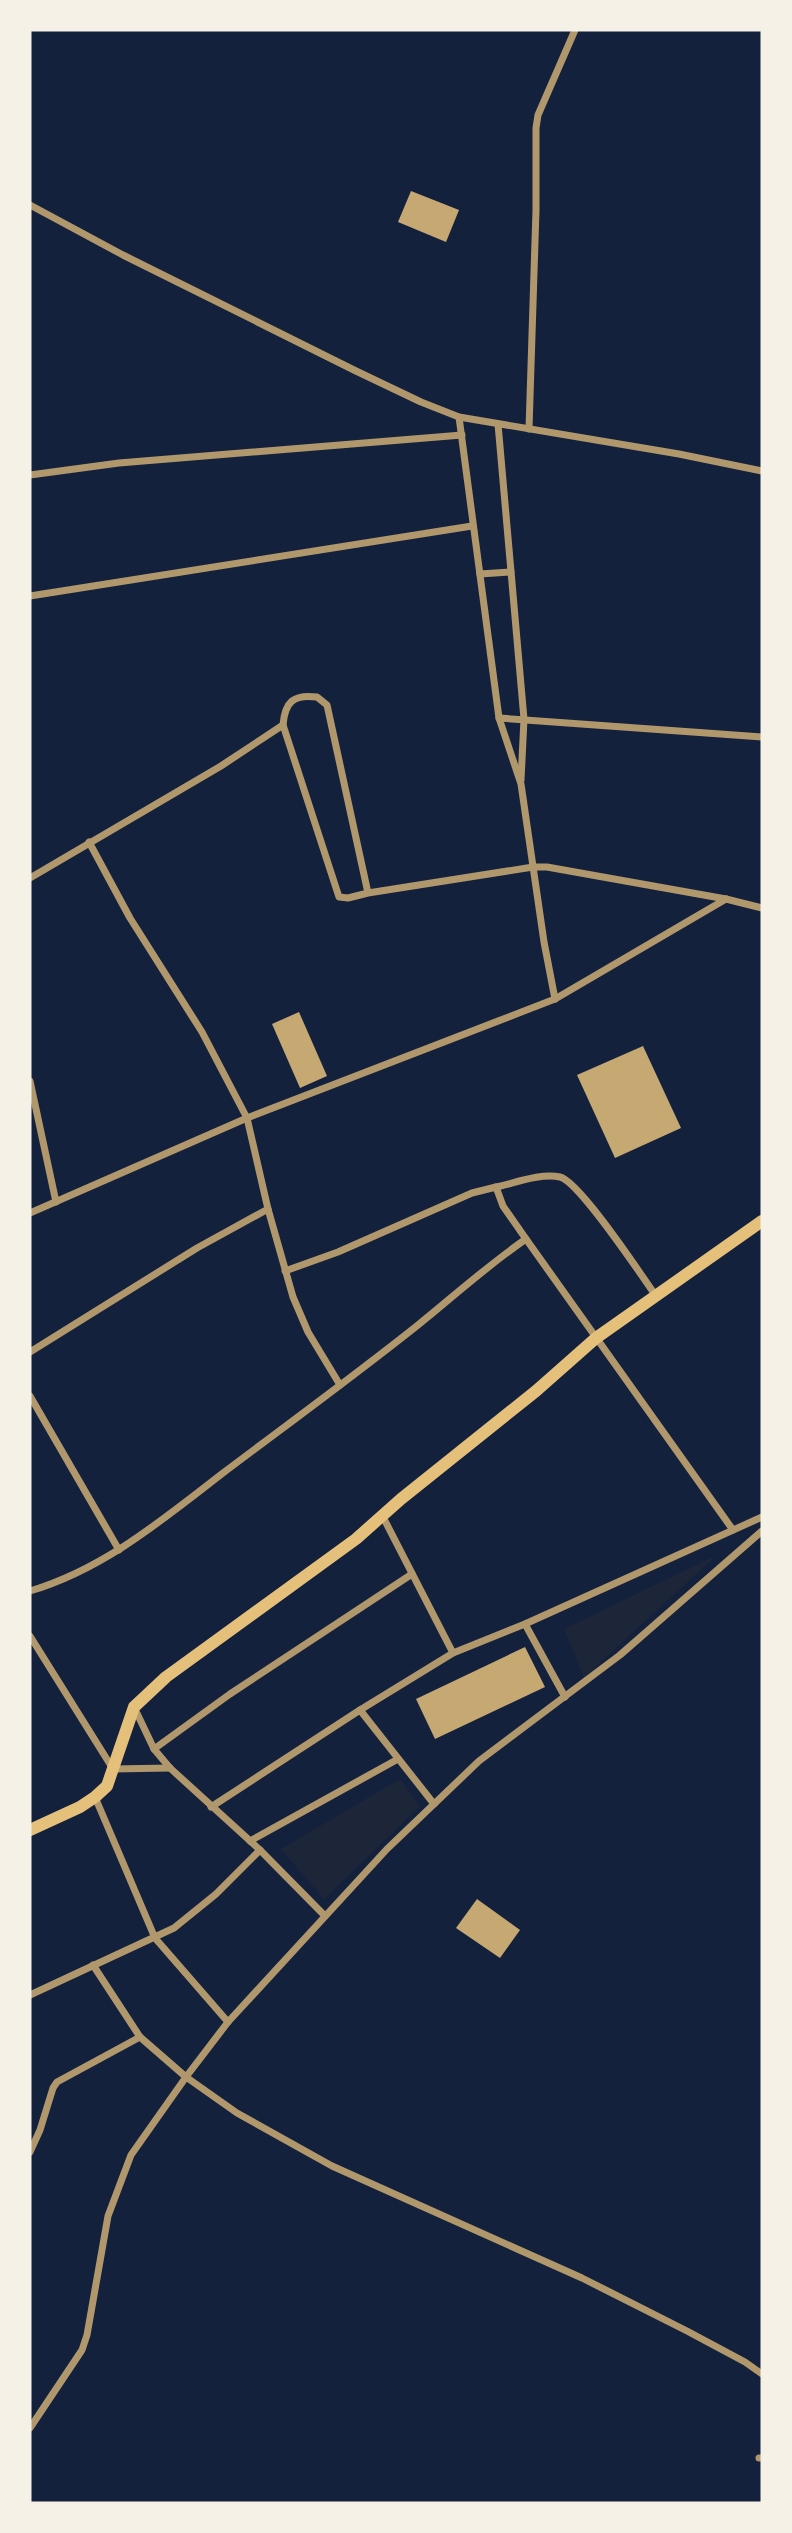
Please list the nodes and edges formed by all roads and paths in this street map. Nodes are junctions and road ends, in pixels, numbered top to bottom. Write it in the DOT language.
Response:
graph roads {
  1 [pos="575,30"];
  2 [pos="30,205"];
  3 [pos="459,416"];
  4 [pos="498,424"];
  5 [pos="529,429"];
  6 [pos="461,435"];
  7 [pos="762,471"];
  8 [pos="30,475"];
  9 [pos="472,526"];
  10 [pos="511,572"];
  11 [pos="480,574"];
  12 [pos="30,596"];
  13 [pos="499,718"];
  14 [pos="524,719"];
  15 [pos="283,725"];
  16 [pos="762,737"];
  17 [pos="521,784"];
  18 [pos="89,842"];
  19 [pos="533,867"];
  20 [pos="30,878"];
  21 [pos="368,893"];
  22 [pos="726,899"];
  23 [pos="762,908"];
  24 [pos="555,999"];
  25 [pos="30,1081"];
  26 [pos="247,1118"];
  27 [pos="34,1129"];
  28 [pos="496,1188"];
  29 [pos="56,1202"];
  30 [pos="268,1209"];
  31 [pos="30,1213"];
  32 [pos="762,1221"];
  33 [pos="526,1239"];
  34 [pos="285,1271"];
  35 [pos="656,1296"];
  36 [pos="596,1338"];
  37 [pos="30,1352"];
  38 [pos="340,1385"];
  39 [pos="30,1396"];
  40 [pos="382,1516"];
  41 [pos="762,1517"];
  42 [pos="733,1530"];
  43 [pos="762,1531"];
  44 [pos="120,1550"];
  45 [pos="412,1574"];
  46 [pos="30,1591"];
  47 [pos="525,1624"];
  48 [pos="30,1636"];
  49 [pos="453,1653"];
  50 [pos="565,1697"];
  51 [pos="134,1707"];
  52 [pos="360,1710"];
  53 [pos="154,1749"];
  54 [pos="398,1759"];
  55 [pos="170,1768"];
  56 [pos="113,1769"];
  57 [pos="95,1797"];
  58 [pos="433,1804"];
  59 [pos="211,1807"];
  60 [pos="30,1830"];
  61 [pos="250,1841"];
  62 [pos="260,1850"];
  63 [pos="326,1916"];
  64 [pos="155,1938"];
  65 [pos="93,1965"];
  66 [pos="30,1995"];
  67 [pos="228,2022"];
  68 [pos="140,2037"];
  69 [pos="186,2077"];
  70 [pos="30,2152"];
  71 [pos="762,2374"];
  72 [pos="30,2428"];
  1 -- 5 [label="street"];
  2 -- 3 [label="street"];
  3 -- 4 [label="street"];
  3 -- 6 [label="street"];
  4 -- 5 [label="street"];
  4 -- 10 [label="street"];
  5 -- 7 [label="street"];
  6 -- 8 [label="street"];
  6 -- 9 [label="street"];
  9 -- 11 [label="street"];
  9 -- 12 [label="street"];
  10 -- 11 [label="street"];
  10 -- 14 [label="street"];
  11 -- 13 [label="street"];
  13 -- 14 [label="street"];
  13 -- 17 [label="street"];
  14 -- 16 [label="street"];
  14 -- 17 [label="street"];
  15 -- 18 [label="street"];
  15 -- 21 [label="street"];
  15 -- 21 [label="street"];
  17 -- 19 [label="street"];
  18 -- 20 [label="street"];
  18 -- 26 [label="street"];
  19 -- 21 [label="street"];
  19 -- 22 [label="street"];
  19 -- 24 [label="street"];
  22 -- 23 [label="street"];
  22 -- 24 [label="street"];
  24 -- 26 [label="street"];
  25 -- 27 [label="street"];
  26 -- 29 [label="street"];
  26 -- 30 [label="street"];
  27 -- 29 [label="street"];
  28 -- 33 [label="street"];
  28 -- 34 [label="street"];
  28 -- 35 [label="street"];
  29 -- 31 [label="street"];
  30 -- 34 [label="street"];
  30 -- 37 [label="street"];
  32 -- 35 [label="main road"];
  33 -- 36 [label="street"];
  33 -- 38 [label="street"];
  34 -- 38 [label="street"];
  35 -- 36 [label="main road"];
  36 -- 40 [label="main road"];
  36 -- 42 [label="street"];
  38 -- 44 [label="street"];
  39 -- 44 [label="street"];
  40 -- 45 [label="street"];
  40 -- 51 [label="main road"];
  41 -- 42 [label="street"];
  42 -- 47 [label="street"];
  43 -- 50 [label="street"];
  44 -- 46 [label="street"];
  45 -- 49 [label="street"];
  45 -- 53 [label="street"];
  47 -- 49 [label="street"];
  47 -- 50 [label="street"];
  48 -- 56 [label="street"];
  49 -- 52 [label="street"];
  50 -- 58 [label="street"];
  51 -- 53 [label="street"];
  51 -- 56 [label="main road"];
  52 -- 54 [label="street"];
  52 -- 59 [label="street"];
  53 -- 55 [label="street"];
  54 -- 58 [label="street"];
  54 -- 61 [label="street"];
  55 -- 56 [label="street"];
  55 -- 59 [label="street"];
  56 -- 57 [label="main road"];
  57 -- 60 [label="main road"];
  57 -- 64 [label="street"];
  58 -- 63 [label="street"];
  59 -- 61 [label="street"];
  61 -- 62 [label="street"];
  62 -- 63 [label="street"];
  62 -- 64 [label="street"];
  63 -- 67 [label="street"];
  64 -- 65 [label="street"];
  64 -- 67 [label="street"];
  65 -- 66 [label="street"];
  65 -- 68 [label="street"];
  67 -- 69 [label="street"];
  68 -- 69 [label="street"];
  68 -- 70 [label="street"];
  69 -- 71 [label="street"];
  69 -- 72 [label="street"];
}
